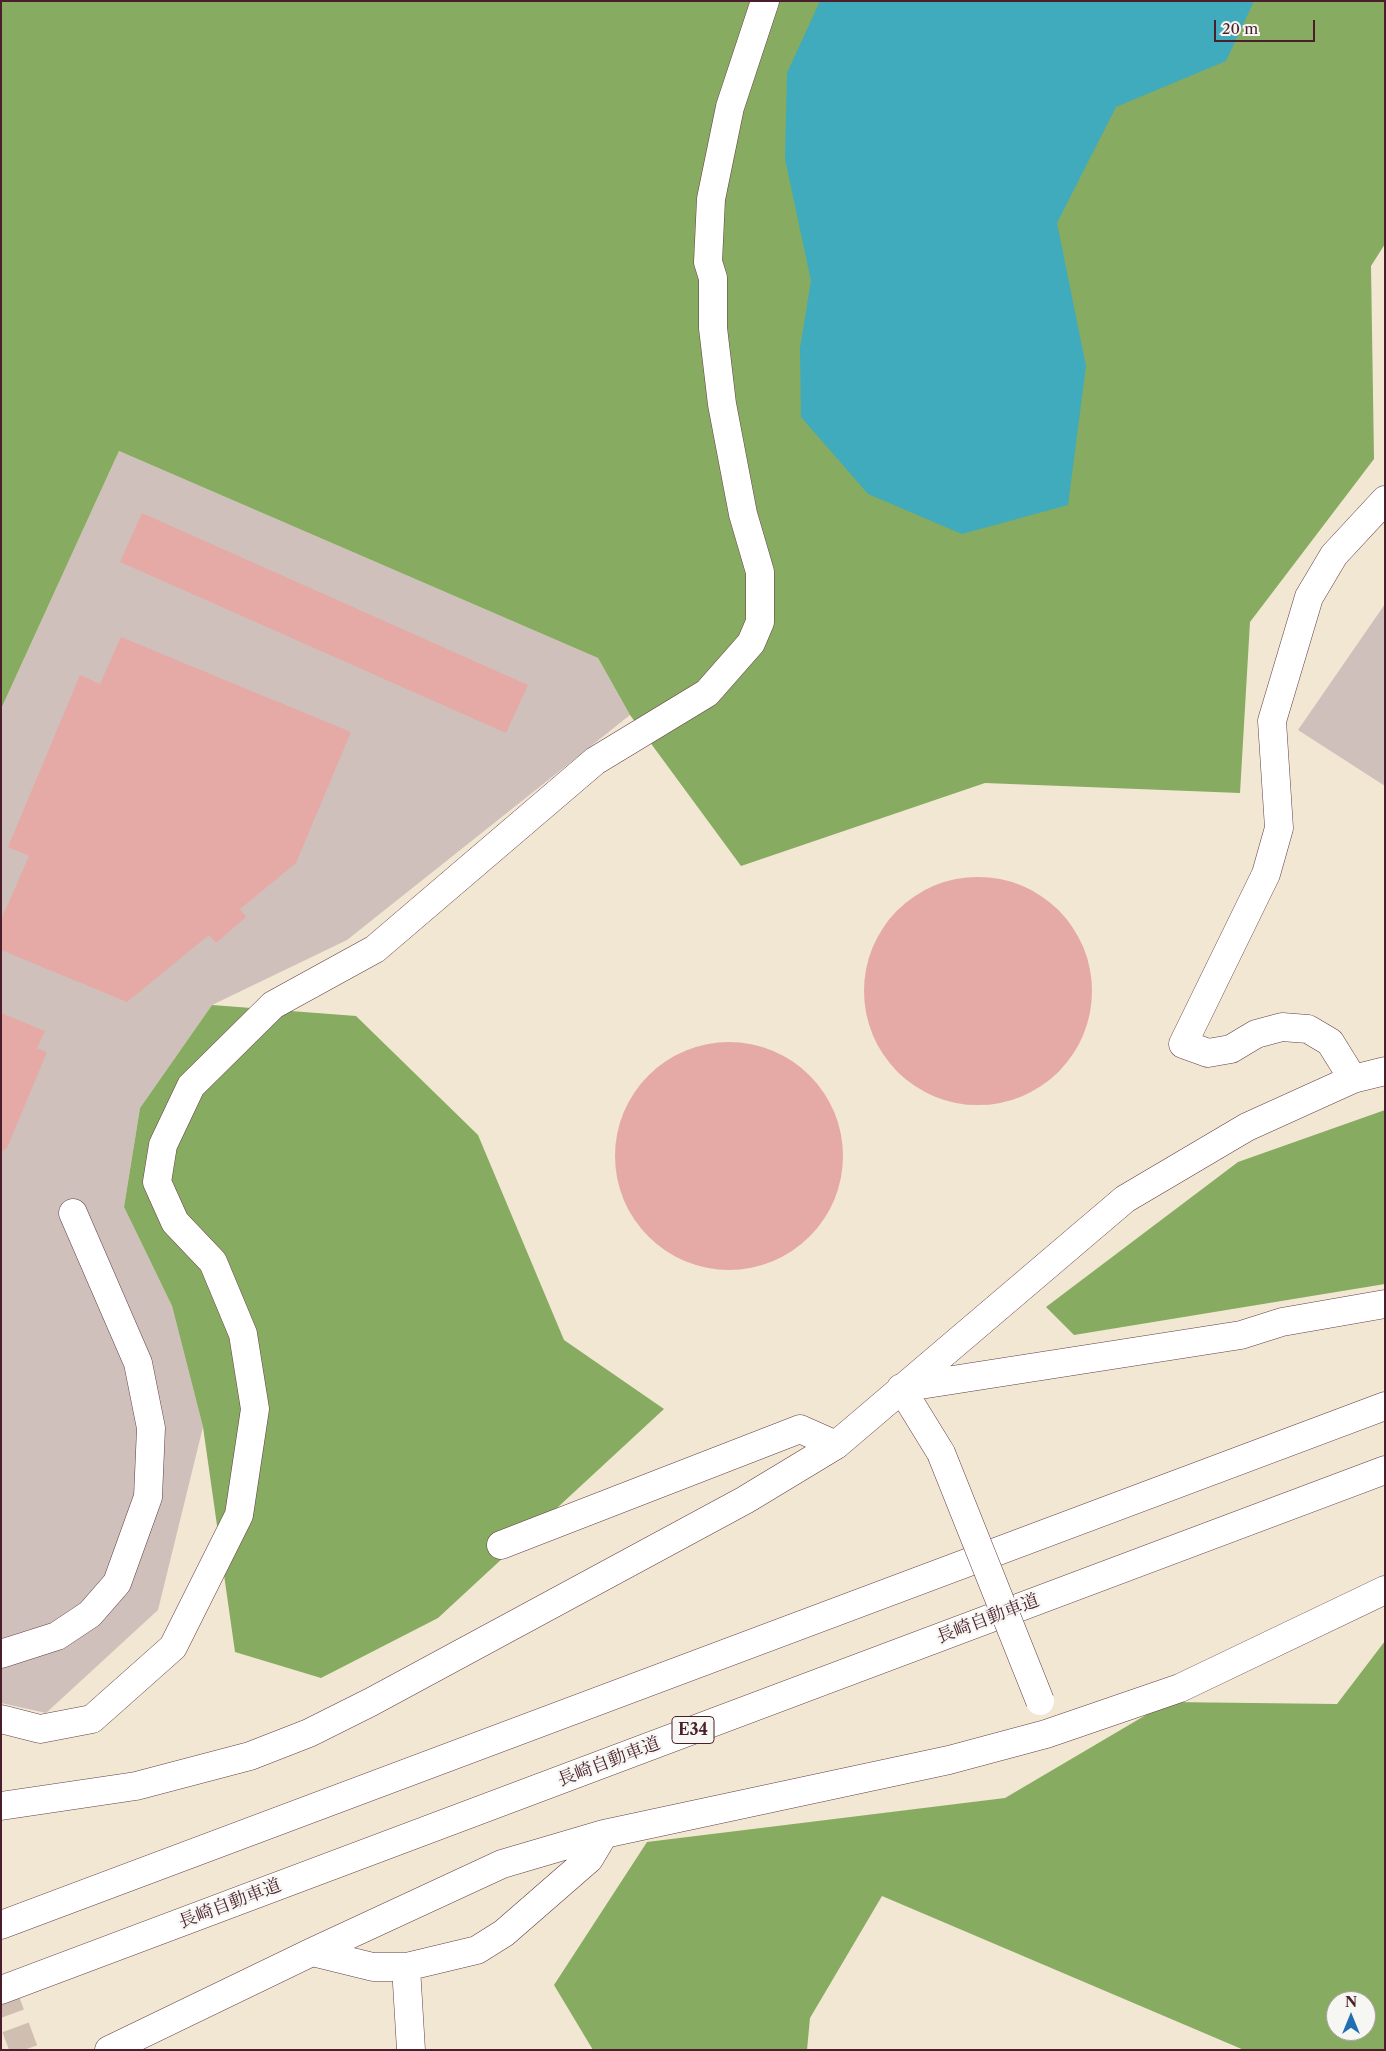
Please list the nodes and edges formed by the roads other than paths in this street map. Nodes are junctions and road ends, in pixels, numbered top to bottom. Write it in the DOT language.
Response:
graph roads {
  1 [pos="765,1"];
  2 [pos="1385,500"];
  3 [pos="1385,1071"];
  4 [pos="1352,1079"];
  5 [pos="73,1213"];
  6 [pos="1385,1304"];
  7 [pos="901,1388"];
  8 [pos="1385,1406"];
  9 [pos="836,1444"];
  10 [pos="1385,1470"];
  11 [pos="501,1545"];
  12 [pos="1385,1590"];
  13 [pos="1,1654"];
  14 [pos="1,1719"];
  15 [pos="1046,1734"];
  16 [pos="1,1806"];
  17 [pos="604,1834"];
  18 [pos="1,1925"];
  19 [pos="312,1952"];
  20 [pos="406,1967"];
  21 [pos="1,1990"];
  22 [pos="157,2040"];
  23 [pos="109,2050"];
  24 [pos="411,2050"];
  1 -- 14 [label="main road"];
  2 -- 4 [label="main road"];
  3 -- 4 [label="main road"];
  4 -- 7 [label="main road"];
  5 -- 13 [label="main road"];
  6 -- 7 [label="main road"];
  7 -- 9 [label="main road"];
  7 -- 15 [label="main road, bridge"];
  8 -- 18 [label="main road"];
  9 -- 11 [label="main road"];
  9 -- 16 [label="main road"];
  10 -- 21 [label="main road, 長崎自動車道 / E34"];
  12 -- 15 [label="main road"];
  15 -- 17 [label="main road"];
  17 -- 19 [label="main road"];
  17 -- 20 [label="main road"];
  19 -- 20 [label="main road"];
  19 -- 22 [label="main road"];
  20 -- 24 [label="main road"];
  22 -- 23 [label="main road"];
}
